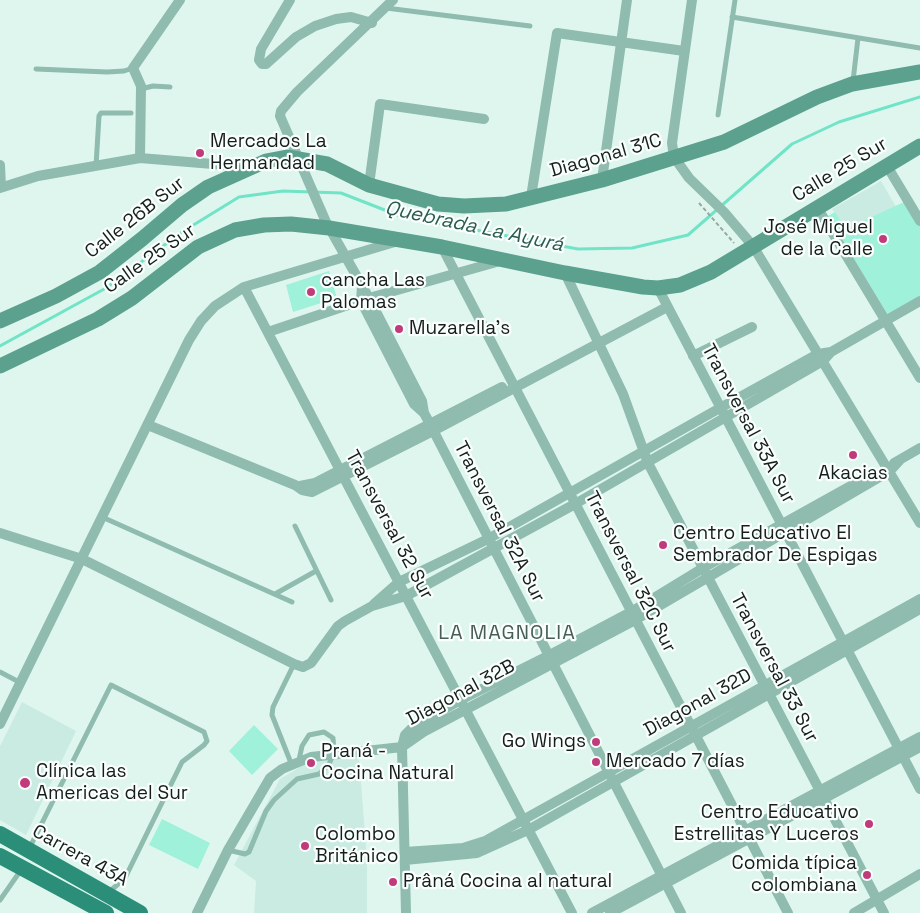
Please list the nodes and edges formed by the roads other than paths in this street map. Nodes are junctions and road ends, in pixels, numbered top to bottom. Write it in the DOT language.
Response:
graph roads {
  1 [pos="180,0"];
  2 [pos="290,0"];
  3 [pos="627,0"];
  4 [pos="692,0"];
  5 [pos="735,0"];
  6 [pos="389,4"];
  7 [pos="732,18"];
  8 [pos="372,23"];
  9 [pos="530,26"];
  10 [pos="858,38"];
  11 [pos="621,43"];
  12 [pos="920,48"];
  13 [pos="684,51"];
  14 [pos="133,68"];
  15 [pos="36,69"];
  16 [pos="920,72"];
  17 [pos="852,84"];
  18 [pos="170,87"];
  19 [pos="141,89"];
  20 [pos="131,113"];
  21 [pos="718,116"];
  22 [pos="484,118"];
  23 [pos="920,146"];
  24 [pos="674,157"];
  25 [pos="140,158"];
  26 [pos="298,162"];
  27 [pos="0,165"];
  28 [pos="96,166"];
  29 [pos="887,166"];
  30 [pos="249,167"];
  31 [pos="602,180"];
  32 [pos="369,184"];
  33 [pos="0,188"];
  34 [pos="531,198"];
  35 [pos="817,207"];
  36 [pos="920,222"];
  37 [pos="326,223"];
  38 [pos="401,240"];
  39 [pos="753,246"];
  40 [pos="442,247"];
  41 [pos="345,256"];
  42 [pos="506,260"];
  43 [pos="456,273"];
  44 [pos="565,273"];
  45 [pos="244,287"];
  46 [pos="365,299"];
  47 [pos="663,299"];
  48 [pos="920,301"];
  49 [pos="0,321"];
  50 [pos="885,321"];
  51 [pos="752,326"];
  52 [pos="268,332"];
  53 [pos="599,341"];
  54 [pos="693,356"];
  55 [pos="821,358"];
  56 [pos="0,366"];
  57 [pos="920,378"];
  58 [pos="514,385"];
  59 [pos="723,413"];
  60 [pos="148,425"];
  61 [pos="431,428"];
  62 [pos="920,448"];
  63 [pos="644,452"];
  64 [pos="648,462"];
  65 [pos="888,468"];
  66 [pos="342,474"];
  67 [pos="572,499"];
  68 [pos="102,517"];
  69 [pos="920,523"];
  70 [pos="295,526"];
  71 [pos="783,528"];
  72 [pos="0,532"];
  73 [pos="490,544"];
  74 [pos="82,560"];
  75 [pos="316,570"];
  76 [pos="705,572"];
  77 [pos="399,582"];
  78 [pos="275,594"];
  79 [pos="406,596"];
  80 [pos="920,599"];
  81 [pos="330,600"];
  82 [pos="292,602"];
  83 [pos="372,606"];
  84 [pos="920,609"];
  85 [pos="633,616"];
  86 [pos="845,646"];
  87 [pos="550,661"];
  88 [pos="294,664"];
  89 [pos="0,672"];
  90 [pos="21,683"];
  91 [pos="765,690"];
  92 [pos="460,700"];
  93 [pos="466,711"];
  94 [pos="0,724"];
  95 [pos="693,731"];
  96 [pos="920,737"];
  97 [pos="402,747"];
  98 [pos="920,747"];
  99 [pos="901,752"];
  100 [pos="334,753"];
  101 [pos="295,762"];
  102 [pos="611,777"];
  103 [pos="920,789"];
  104 [pos="821,795"];
  105 [pos="526,825"];
  106 [pos="0,834"];
  107 [pos="746,835"];
  108 [pos="29,850"];
  109 [pos="228,850"];
  110 [pos="0,856"];
  111 [pos="405,856"];
  112 [pos="22,868"];
  113 [pos="920,874"];
  114 [pos="664,879"];
  115 [pos="107,893"];
  116 [pos="877,899"];
  117 [pos="0,900"];
  118 [pos="100,912"];
  119 [pos="140,913"];
  120 [pos="197,913"];
  121 [pos="406,913"];
  122 [pos="572,913"];
  123 [pos="592,913"];
  124 [pos="610,913"];
  125 [pos="681,913"];
  126 [pos="788,913"];
  127 [pos="854,913"];
  128 [pos="884,913"];
  1 -- 14 [label="street"];
  2 -- 8 [label="street"];
  3 -- 11 [label="street"];
  4 -- 13 [label="street"];
  5 -- 7 [label="lane"];
  6 -- 8 [label="street"];
  6 -- 9 [label="lane"];
  7 -- 10 [label="lane"];
  7 -- 21 [label="lane"];
  8 -- 26 [label="street"];
  10 -- 12 [label="lane"];
  10 -- 17 [label="lane"];
  11 -- 13 [label="street"];
  11 -- 31 [label="street"];
  11 -- 34 [label="street"];
  13 -- 24 [label="street"];
  14 -- 15 [label="lane"];
  14 -- 19 [label="street"];
  16 -- 17 [label="main road, Diagonal 31C"];
  17 -- 24 [label="main road, Diagonal 31C"];
  18 -- 19 [label="lane"];
  19 -- 25 [label="street"];
  20 -- 28 [label="lane"];
  22 -- 32 [label="street"];
  23 -- 29 [label="main road, Calle 25 Sur"];
  24 -- 31 [label="main road, Diagonal 31C"];
  24 -- 39 [label="street"];
  25 -- 28 [label="street"];
  25 -- 30 [label="street"];
  26 -- 30 [label="main road, Calle 26B Sur"];
  26 -- 32 [label="main road, Diagonal 31C"];
  26 -- 37 [label="street, Transversal 32A Sur"];
  27 -- 33 [label="street"];
  28 -- 33 [label="street"];
  29 -- 35 [label="main road, Calle 25 Sur"];
  29 -- 36 [label="street"];
  30 -- 49 [label="main road, Calle 26B Sur"];
  31 -- 34 [label="main road, Diagonal 31C"];
  32 -- 34 [label="main road, Diagonal 31C"];
  35 -- 39 [label="main road, Calle 25 Sur"];
  35 -- 50 [label="street"];
  37 -- 38 [label="main road, Calle 25 Sur"];
  37 -- 41 [label="street, Transversal 32A Sur"];
  37 -- 56 [label="main road, Calle 25 Sur"];
  38 -- 40 [label="main road, Calle 25 Sur"];
  38 -- 41 [label="street"];
  39 -- 47 [label="main road, Calle 25 Sur"];
  39 -- 55 [label="street"];
  40 -- 42 [label="main road, Calle 25 Sur"];
  40 -- 43 [label="street, Transversal 32C Sur"];
  41 -- 45 [label="street"];
  41 -- 46 [label="street, Transversal 32A Sur"];
  42 -- 43 [label="street"];
  42 -- 44 [label="main road, Calle 25 Sur"];
  43 -- 46 [label="street"];
  43 -- 58 [label="street, Transversal 32C Sur"];
  44 -- 47 [label="main road, Calle 25 Sur"];
  44 -- 53 [label="street, Transversal 33 Sur"];
  45 -- 52 [label="street, Transversal 32 Sur"];
  45 -- 60 [label="street"];
  46 -- 52 [label="street"];
  46 -- 61 [label="street, Transversal 32A Sur"];
  47 -- 53 [label="street"];
  47 -- 54 [label="street, Transversal 33A Sur"];
  48 -- 50 [label="street"];
  50 -- 55 [label="street"];
  50 -- 57 [label="street"];
  51 -- 54 [label="street"];
  52 -- 66 [label="street, Transversal 32 Sur"];
  53 -- 58 [label="street"];
  53 -- 63 [label="street, Transversal 33 Sur"];
  54 -- 59 [label="street, Transversal 33A Sur"];
  55 -- 59 [label="street"];
  55 -- 65 [label="street"];
  58 -- 61 [label="street"];
  58 -- 67 [label="street, Transversal 32C Sur"];
  59 -- 63 [label="street"];
  59 -- 64 [label="street"];
  59 -- 71 [label="street, Transversal 33A Sur"];
  60 -- 66 [label="street"];
  60 -- 68 [label="street"];
  61 -- 66 [label="street"];
  61 -- 73 [label="street, Transversal 32A Sur"];
  62 -- 65 [label="street, Diagonal 32B"];
  63 -- 64 [label="street, Transversal 33 Sur"];
  63 -- 67 [label="street"];
  64 -- 67 [label="street"];
  64 -- 76 [label="street, Transversal 33 Sur"];
  65 -- 69 [label="street"];
  65 -- 71 [label="street, Diagonal 32B"];
  66 -- 77 [label="street, Transversal 32 Sur"];
  67 -- 73 [label="street"];
  67 -- 85 [label="street, Transversal 32C Sur"];
  68 -- 74 [label="street"];
  68 -- 78 [label="lane"];
  70 -- 75 [label="lane"];
  71 -- 76 [label="street, Diagonal 32B"];
  71 -- 86 [label="street, Transversal 33A Sur"];
  72 -- 74 [label="street"];
  73 -- 77 [label="street"];
  73 -- 79 [label="street"];
  73 -- 87 [label="street, Transversal 32A Sur"];
  74 -- 88 [label="street"];
  74 -- 90 [label="street"];
  75 -- 78 [label="lane"];
  75 -- 81 [label="lane"];
  76 -- 85 [label="street, Diagonal 32B"];
  76 -- 91 [label="street, Transversal 33 Sur"];
  77 -- 79 [label="street, Transversal 32 Sur"];
  77 -- 83 [label="street"];
  78 -- 82 [label="lane"];
  79 -- 83 [label="street"];
  79 -- 92 [label="street, Transversal 32 Sur"];
  80 -- 86 [label="street, Diagonal 32D"];
  83 -- 88 [label="street"];
  84 -- 86 [label="street, Diagonal 32D"];
  85 -- 87 [label="street, Diagonal 32B"];
  85 -- 95 [label="street, Transversal 32C Sur"];
  86 -- 91 [label="street, Diagonal 32D"];
  86 -- 99 [label="street, Transversal 33A Sur"];
  87 -- 92 [label="street, Diagonal 32B"];
  87 -- 93 [label="street, Diagonal 32B"];
  87 -- 102 [label="street, Transversal 32A Sur"];
  88 -- 101 [label="lane"];
  89 -- 90 [label="lane"];
  90 -- 94 [label="street"];
  91 -- 95 [label="street, Diagonal 32D"];
  91 -- 104 [label="street, Transversal 33 Sur"];
  92 -- 93 [label="street, Transversal 32 Sur"];
  92 -- 97 [label="street, Diagonal 32B"];
  93 -- 97 [label="street, Diagonal 32B"];
  93 -- 105 [label="street, Transversal 32 Sur"];
  95 -- 102 [label="street, Diagonal 32D"];
  95 -- 107 [label="street, Transversal 32C Sur"];
  96 -- 99 [label="street"];
  97 -- 100 [label="street, Diagonal 32B"];
  97 -- 111 [label="street"];
  98 -- 99 [label="street"];
  99 -- 103 [label="street, Transversal 33A Sur"];
  99 -- 104 [label="street"];
  100 -- 101 [label="street, Diagonal 32B"];
  100 -- 101 [label="lane"];
  100 -- 109 [label="lane"];
  101 -- 109 [label="street, Diagonal 32B"];
  102 -- 105 [label="street, Diagonal 32D"];
  102 -- 114 [label="street, Transversal 32A Sur"];
  104 -- 107 [label="street"];
  104 -- 116 [label="street, Transversal 33 Sur"];
  105 -- 111 [label="street, Diagonal 32D"];
  105 -- 122 [label="street, Transversal 32 Sur"];
  106 -- 108 [label="main road, Carrera 43A"];
  107 -- 114 [label="street"];
  107 -- 126 [label="street, Transversal 32C Sur"];
  108 -- 115 [label="main road, Carrera 43A"];
  108 -- 115 [label="lane"];
  109 -- 120 [label="street, Diagonal 32B"];
  110 -- 112 [label="main road, Carrera 43A"];
  111 -- 121 [label="street"];
  112 -- 117 [label="lane"];
  112 -- 118 [label="main road, Carrera 43A"];
  113 -- 116 [label="street"];
  114 -- 123 [label="street"];
  114 -- 124 [label="street"];
  114 -- 125 [label="street, Transversal 32A Sur"];
  115 -- 119 [label="main road, Carrera 43A"];
  116 -- 127 [label="street"];
  116 -- 128 [label="street, Transversal 33 Sur"];
}
